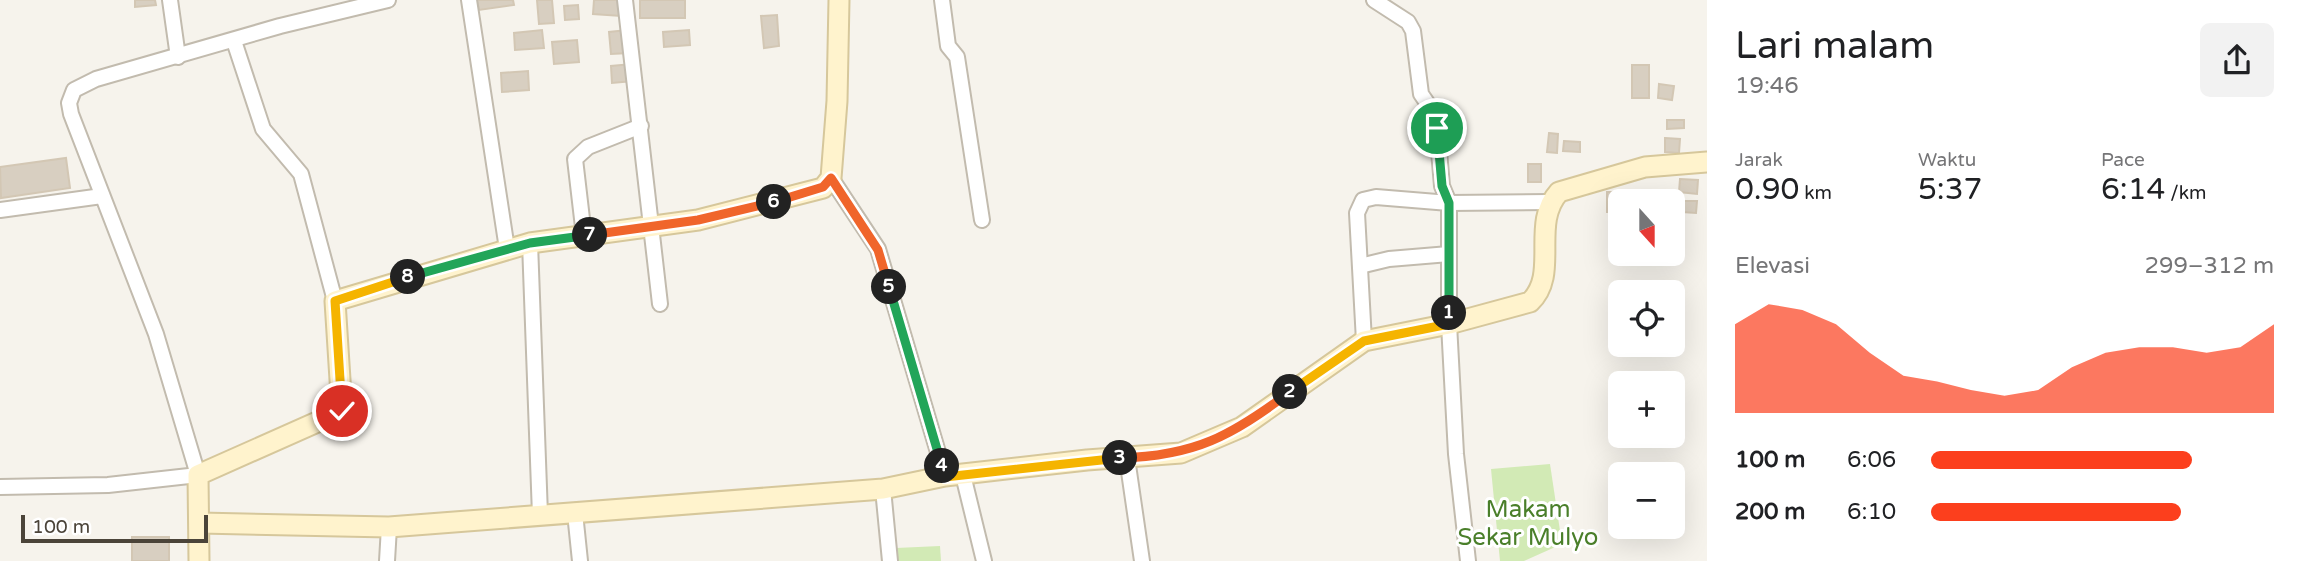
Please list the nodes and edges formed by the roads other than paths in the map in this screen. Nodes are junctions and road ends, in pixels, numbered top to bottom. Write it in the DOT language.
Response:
graph roads {
  1 [pos="170,0"];
  2 [pos="387,0"];
  3 [pos="470,0"];
  4 [pos="625,0"];
  5 [pos="839,0"];
  6 [pos="942,0"];
  7 [pos="1374,0"];
  8 [pos="233,41"];
  9 [pos="178,57"];
  10 [pos="640,126"];
  11 [pos="1707,162"];
  12 [pos="831,178"];
  13 [pos="102,195"];
  14 [pos="1550,202"];
  15 [pos="1449,203"];
  16 [pos="0,210"];
  17 [pos="982,220"];
  18 [pos="650,226"];
  19 [pos="584,236"];
  20 [pos="530,243"];
  21 [pos="507,249"];
  22 [pos="1449,254"];
  23 [pos="1360,265"];
  24 [pos="335,301"];
  25 [pos="660,304"];
  26 [pos="1449,324"];
  27 [pos="1364,341"];
  28 [pos="1127,458"];
  29 [pos="198,475"];
  30 [pos="954,476"];
  31 [pos="0,487"];
  32 [pos="883,489"];
  33 [pos="575,513"];
  34 [pos="540,515"];
  35 [pos="200,523"];
  36 [pos="389,527"];
  37 [pos="199,561"];
  38 [pos="387,561"];
  39 [pos="580,561"];
  40 [pos="890,561"];
  41 [pos="984,561"];
  42 [pos="1142,561"];
  43 [pos="1468,561"];
  1 -- 9 [label="street"];
  2 -- 8 [label="street"];
  3 -- 21 [label="street"];
  4 -- 10 [label="street"];
  5 -- 12 [label="street"];
  6 -- 17 [label="street"];
  7 -- 15 [label="street"];
  8 -- 9 [label="street"];
  8 -- 24 [label="street"];
  9 -- 13 [label="street"];
  10 -- 18 [label="street"];
  10 -- 19 [label="street"];
  11 -- 14 [label="street"];
  12 -- 18 [label="street"];
  12 -- 30 [label="street"];
  13 -- 16 [label="street"];
  13 -- 29 [label="street"];
  14 -- 15 [label="street"];
  14 -- 26 [label="street"];
  15 -- 22 [label="street"];
  15 -- 23 [label="street"];
  18 -- 19 [label="street"];
  18 -- 25 [label="street"];
  19 -- 20 [label="street"];
  20 -- 21 [label="street"];
  20 -- 34 [label="street"];
  21 -- 24 [label="street"];
  22 -- 23 [label="street"];
  22 -- 26 [label="street"];
  23 -- 27 [label="street"];
  24 -- 29 [label="street"];
  26 -- 27 [label="street"];
  26 -- 43 [label="street"];
  27 -- 28 [label="street"];
  28 -- 30 [label="street"];
  28 -- 42 [label="street"];
  29 -- 31 [label="street"];
  29 -- 35 [label="street"];
  30 -- 32 [label="street"];
  30 -- 41 [label="street"];
  32 -- 33 [label="street"];
  32 -- 40 [label="street"];
  33 -- 34 [label="street"];
  33 -- 39 [label="street"];
  34 -- 36 [label="street"];
  35 -- 36 [label="street"];
  35 -- 37 [label="street"];
  36 -- 38 [label="street"];
}
